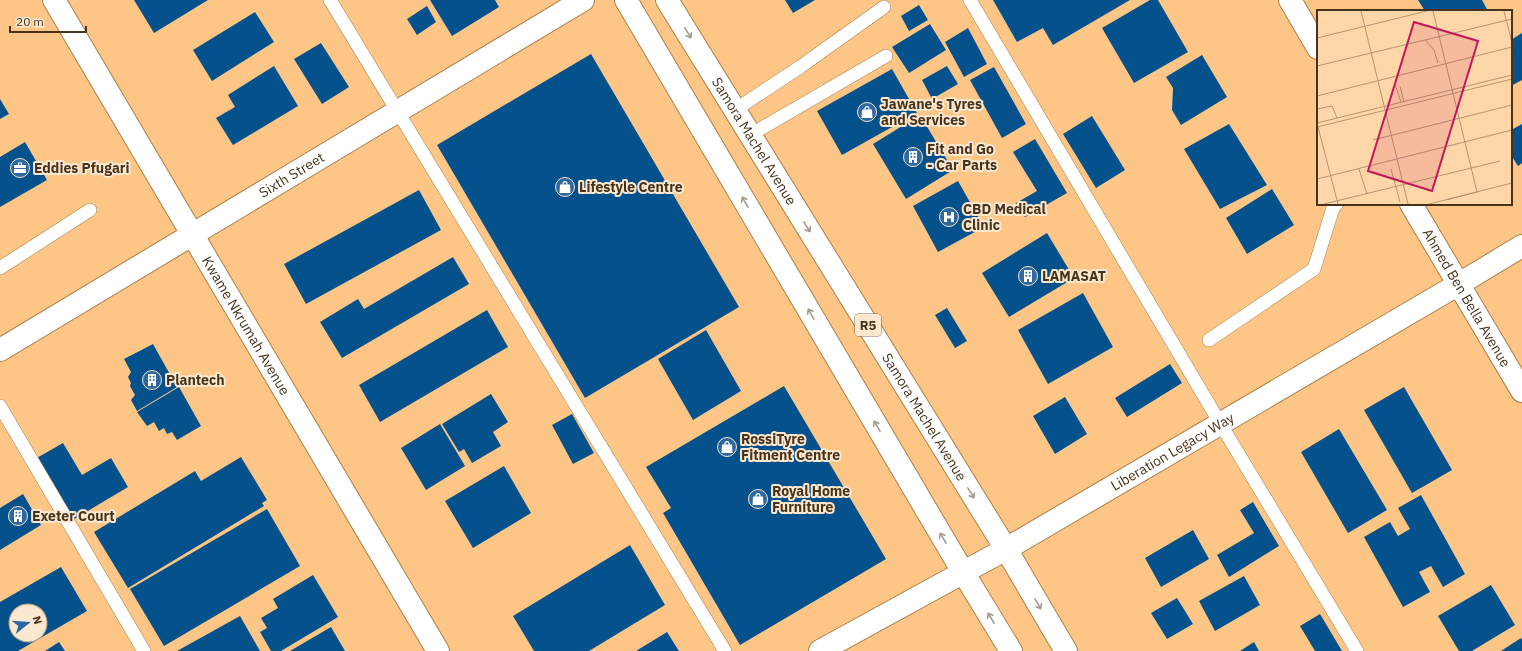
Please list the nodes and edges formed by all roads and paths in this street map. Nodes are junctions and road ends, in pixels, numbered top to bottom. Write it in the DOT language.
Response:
graph roads {
  1 [pos="54,0"];
  2 [pos="330,0"];
  3 [pos="584,0"];
  4 [pos="626,0"];
  5 [pos="667,0"];
  6 [pos="970,0"];
  7 [pos="1290,0"];
  8 [pos="884,7"];
  9 [pos="1317,46"];
  10 [pos="886,56"];
  11 [pos="397,110"];
  12 [pos="735,110"];
  13 [pos="750,135"];
  14 [pos="1336,205"];
  15 [pos="1412,205"];
  16 [pos="90,210"];
  17 [pos="193,236"];
  18 [pos="1522,246"];
  19 [pos="0,268"];
  20 [pos="1459,284"];
  21 [pos="1209,340"];
  22 [pos="0,350"];
  23 [pos="1522,391"];
  24 [pos="0,406"];
  25 [pos="1220,423"];
  26 [pos="1006,548"];
  27 [pos="963,572"];
  28 [pos="144,651"];
  29 [pos="438,651"];
  30 [pos="725,651"];
  31 [pos="820,651"];
  32 [pos="1011,651"];
  33 [pos="1066,651"];
  34 [pos="1357,651"];
  1 -- 17 [label="main road, Kwame Nkrumah Avenue"];
  2 -- 11 [label="lane"];
  3 -- 11 [label="main road, Sixth Street"];
  27 -- 4 [label="main road, one-way"];
  5 -- 12 [label="main road, Samora Machel Avenue / R5, one-way"];
  6 -- 25 [label="lane"];
  7 -- 9 [label="main road"];
  8 -- 12 [label="lane"];
  10 -- 13 [label="lane"];
  11 -- 17 [label="main road, Sixth Street"];
  11 -- 30 [label="lane"];
  12 -- 13 [label="main road, Samora Machel Avenue / R5"];
  13 -- 26 [label="main road, Samora Machel Avenue / R5, one-way"];
  14 -- 21 [label="lane"];
  15 -- 20 [label="main road, Ahmed Ben Bella Avenue"];
  16 -- 19 [label="lane"];
  17 -- 22 [label="main road, Sixth Street"];
  17 -- 29 [label="main road, Kwame Nkrumah Avenue"];
  18 -- 20 [label="main road, Liberation Legacy Way"];
  20 -- 23 [label="main road, Ahmed Ben Bella Avenue"];
  20 -- 25 [label="main road, Liberation Legacy Way"];
  24 -- 28 [label="lane"];
  25 -- 26 [label="main road, Liberation Legacy Way"];
  25 -- 34 [label="lane"];
  26 -- 27 [label="main road, Liberation Legacy Way"];
  26 -- 33 [label="main road, Samora Machel Avenue / R5, one-way"];
  27 -- 31 [label="main road, Liberation Legacy Way"];
  32 -- 27 [label="main road, one-way"];
}
